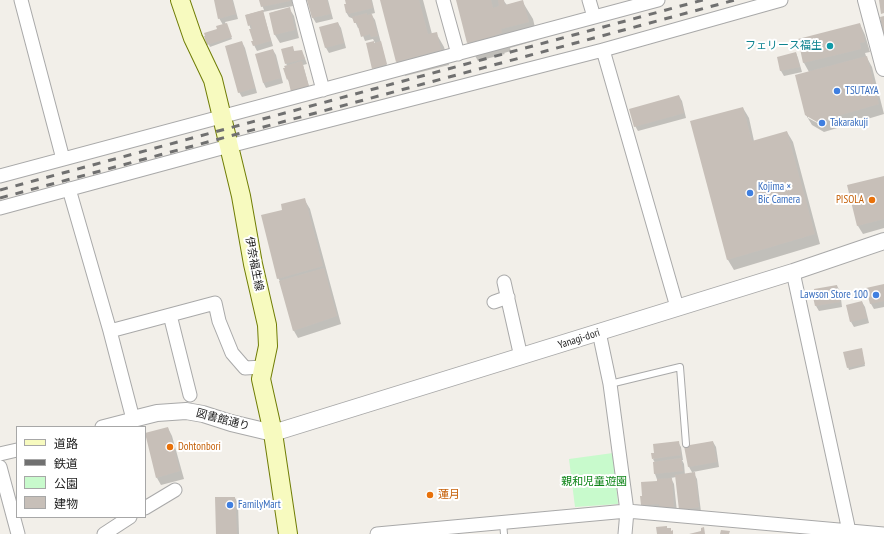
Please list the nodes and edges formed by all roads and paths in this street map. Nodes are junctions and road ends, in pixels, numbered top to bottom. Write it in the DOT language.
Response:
graph roads {
  1 [pos="21,0"];
  2 [pos="180,0"];
  3 [pos="299,0"];
  4 [pos="443,0"];
  5 [pos="589,0"];
  6 [pos="658,0"];
  7 [pos="781,0"];
  8 [pos="866,0"];
  9 [pos="594,17"];
  10 [pos="603,50"];
  11 [pos="458,54"];
  12 [pos="884,68"];
  13 [pos="323,90"];
  14 [pos="222,116"];
  15 [pos="229,146"];
  16 [pos="63,159"];
  17 [pos="0,176"];
  18 [pos="69,189"];
  19 [pos="0,208"];
  20 [pos="884,241"];
  21 [pos="793,272"];
  22 [pos="504,282"];
  23 [pos="508,297"];
  24 [pos="494,302"];
  25 [pos="677,307"];
  26 [pos="170,315"];
  27 [pos="110,331"];
  28 [pos="599,332"];
  29 [pos="520,357"];
  30 [pos="263,367"];
  31 [pos="610,384"];
  32 [pos="190,395"];
  33 [pos="133,419"];
  34 [pos="106,426"];
  35 [pos="273,433"];
  36 [pos="686,444"];
  37 [pos="16,450"];
  38 [pos="0,454"];
  39 [pos="0,467"];
  40 [pos="174,490"];
  41 [pos="146,507"];
  42 [pos="627,511"];
  43 [pos="128,518"];
  44 [pos="504,528"];
  45 [pos="849,531"];
  46 [pos="401,533"];
  47 [pos="18,534"];
  48 [pos="104,534"];
  49 [pos="288,534"];
  50 [pos="377,534"];
  51 [pos="625,534"];
  52 [pos="884,534"];
  1 -- 16 [label="street"];
  2 -- 14 [label="main road, 伊奈福生線"];
  3 -- 13 [label="street"];
  4 -- 11 [label="street"];
  5 -- 9 [label="street"];
  6 -- 9 [label="street"];
  7 -- 10 [label="street"];
  8 -- 12 [label="street"];
  9 -- 11 [label="street"];
  10 -- 15 [label="street"];
  10 -- 25 [label="street"];
  11 -- 13 [label="street"];
  13 -- 14 [label="street"];
  14 -- 15 [label="main road, 伊奈福生線"];
  14 -- 16 [label="street"];
  15 -- 18 [label="street"];
  15 -- 30 [label="main road, 伊奈福生線"];
  16 -- 17 [label="street"];
  18 -- 19 [label="street"];
  18 -- 27 [label="street"];
  20 -- 21 [label="street, Yanagi-dori"];
  21 -- 25 [label="street, Yanagi-dori"];
  21 -- 45 [label="street"];
  22 -- 23 [label="street"];
  23 -- 24 [label="street"];
  23 -- 29 [label="street"];
  25 -- 28 [label="street, Yanagi-dori"];
  26 -- 27 [label="street"];
  26 -- 30 [label="street"];
  26 -- 32 [label="street"];
  27 -- 33 [label="street"];
  28 -- 29 [label="street, Yanagi-dori"];
  28 -- 31 [label="street"];
  29 -- 35 [label="street, Yanagi-dori"];
  30 -- 35 [label="main road, 伊奈福生線"];
  31 -- 36 [label="lane"];
  31 -- 42 [label="street"];
  33 -- 34 [label="street, 図書館通り"];
  33 -- 35 [label="street, 図書館通り"];
  35 -- 49 [label="main road, 伊奈福生線"];
  37 -- 38 [label="street"];
  39 -- 47 [label="street"];
  40 -- 41 [label="street"];
  42 -- 44 [label="street"];
  42 -- 45 [label="street"];
  42 -- 51 [label="street"];
  43 -- 48 [label="street"];
  44 -- 46 [label="street"];
  45 -- 52 [label="street"];
  46 -- 50 [label="street"];
}
